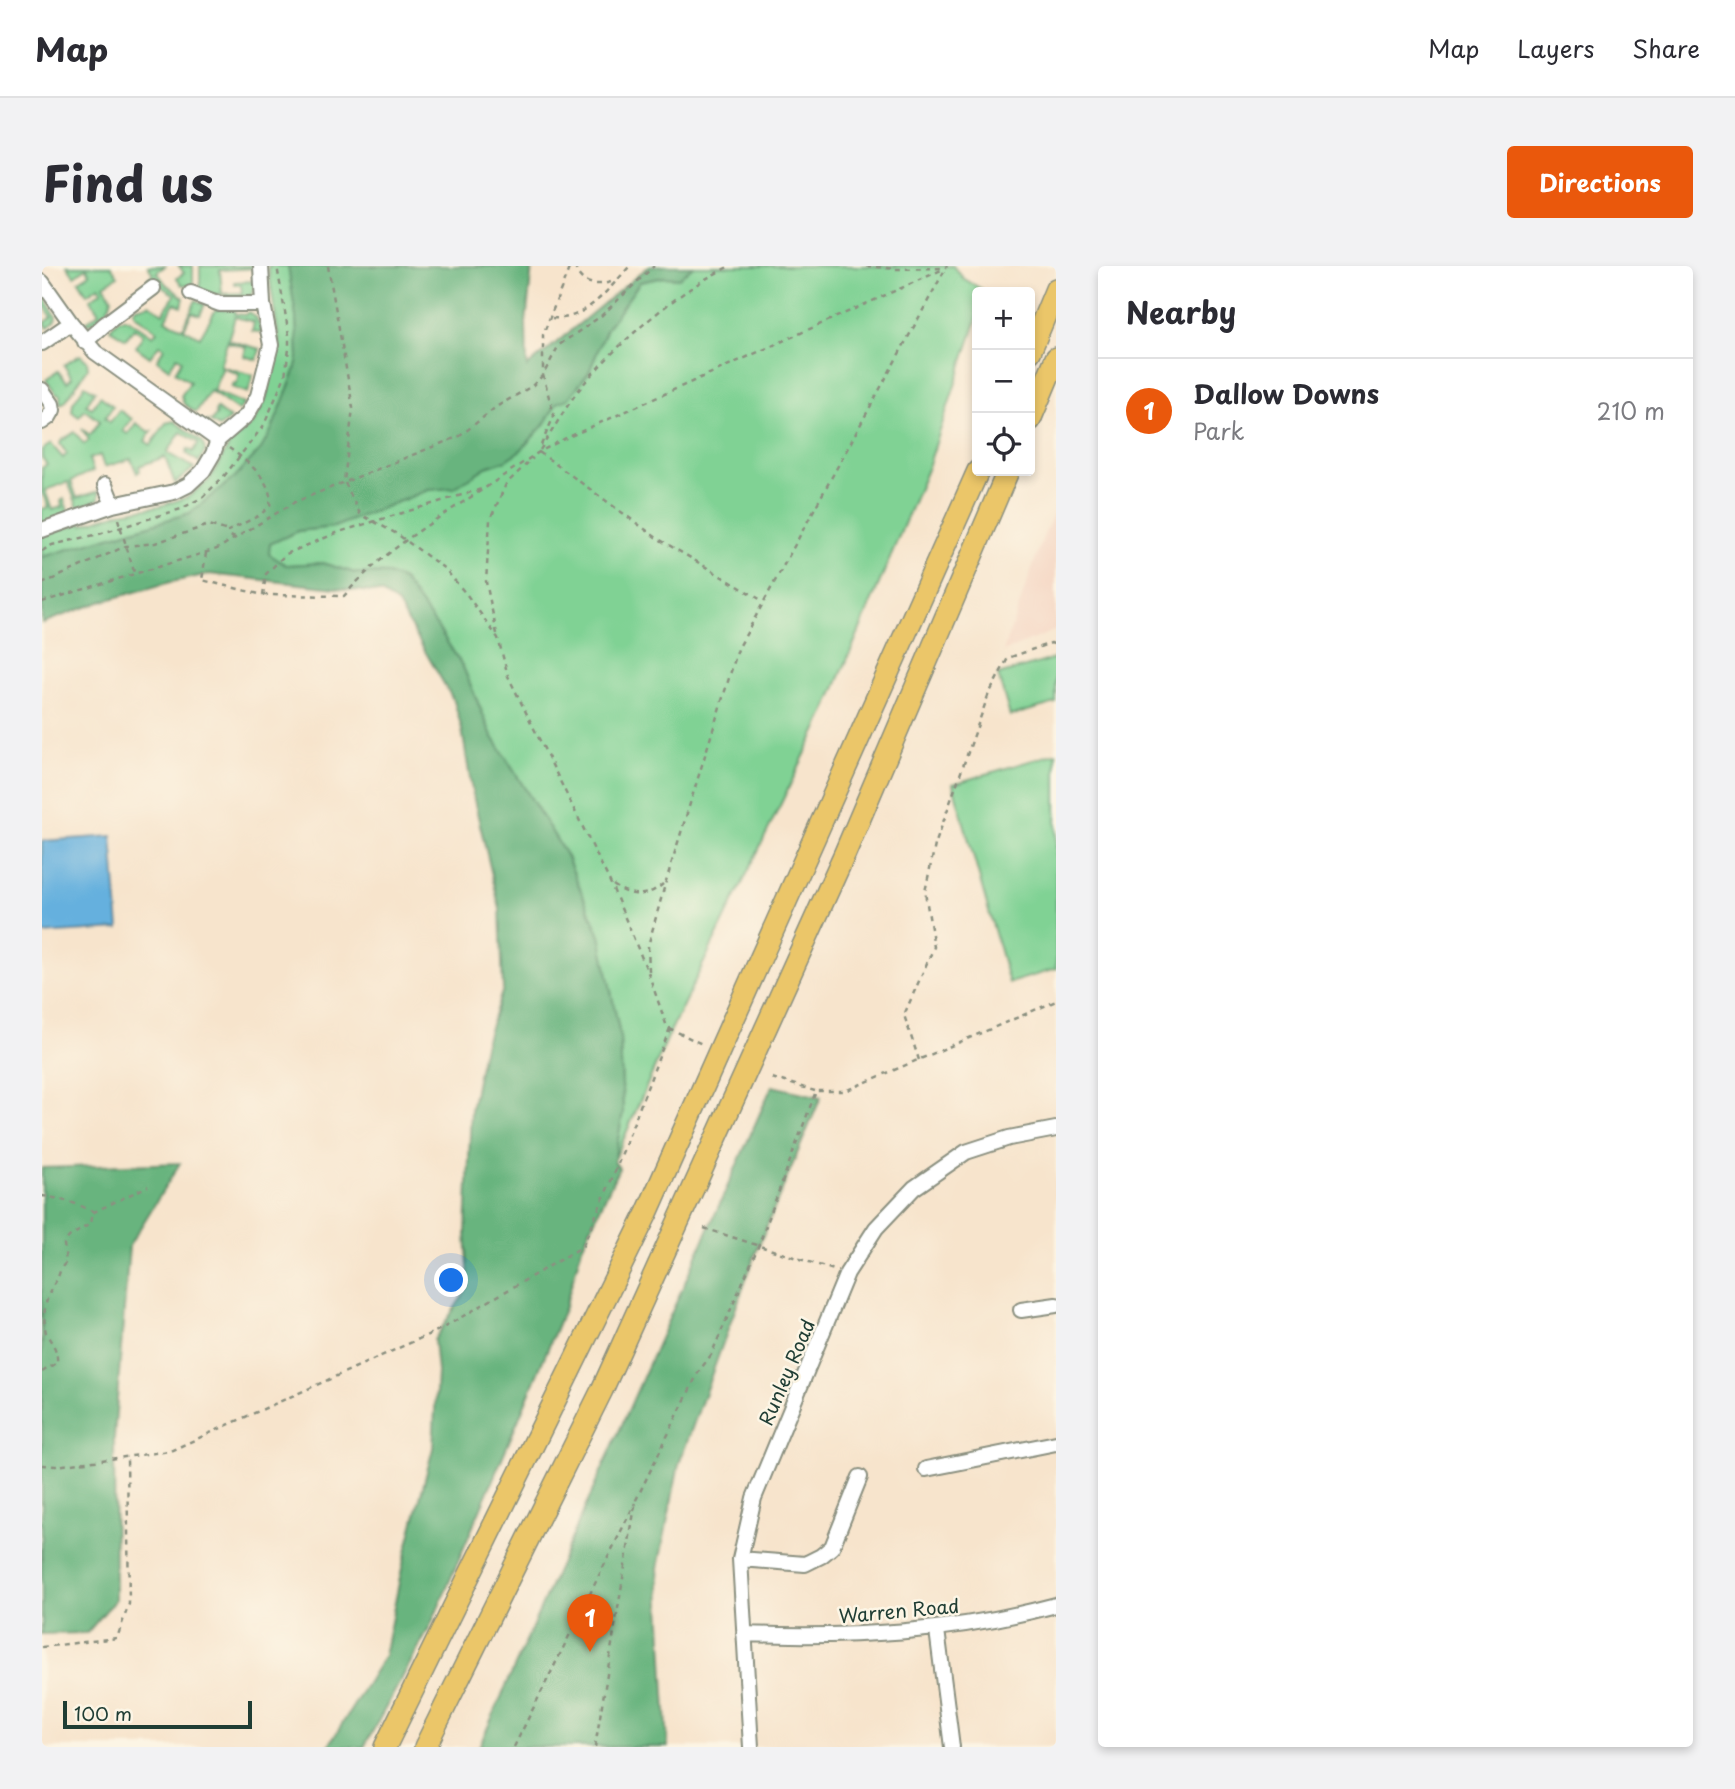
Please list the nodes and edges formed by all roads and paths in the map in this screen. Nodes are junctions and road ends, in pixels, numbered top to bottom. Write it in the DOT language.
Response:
graph roads {
  1 [pos="261,266"];
  2 [pos="328,266"];
  3 [pos="573,266"];
  4 [pos="630,266"];
  5 [pos="654,266"];
  6 [pos="731,266"];
  7 [pos="866,266"];
  8 [pos="946,267"];
  9 [pos="616,281"];
  10 [pos="42,282"];
  11 [pos="153,288"];
  12 [pos="1056,289"];
  13 [pos="191,293"];
  14 [pos="263,304"];
  15 [pos="551,317"];
  16 [pos="71,323"];
  17 [pos="85,342"];
  18 [pos="42,343"];
  19 [pos="1031,350"];
  20 [pos="1056,358"];
  21 [pos="543,375"];
  22 [pos="42,390"];
  23 [pos="1033,413"];
  24 [pos="42,422"];
  25 [pos="218,440"];
  26 [pos="539,452"];
  27 [pos="239,456"];
  28 [pos="976,476"];
  29 [pos="1006,476"];
  30 [pos="344,481"];
  31 [pos="105,485"];
  32 [pos="485,488"];
  33 [pos="113,505"];
  34 [pos="374,521"];
  35 [pos="120,526"];
  36 [pos="42,530"];
  37 [pos="228,531"];
  38 [pos="235,538"];
  39 [pos="404,540"];
  40 [pos="126,546"];
  41 [pos="206,553"];
  42 [pos="135,575"];
  43 [pos="42,584"];
  44 [pos="263,595"];
  45 [pos="42,602"];
  46 [pos="764,602"];
  47 [pos="498,638"];
  48 [pos="1056,645"];
  49 [pos="666,881"];
  50 [pos="610,882"];
  51 [pos="649,975"];
  52 [pos="1056,1001"];
  53 [pos="670,1028"];
  54 [pos="704,1045"];
  55 [pos="919,1060"];
  56 [pos="772,1078"];
  57 [pos="816,1091"];
  58 [pos="1056,1129"];
  59 [pos="148,1186"];
  60 [pos="42,1196"];
  61 [pos="94,1212"];
  62 [pos="704,1228"];
  63 [pos="758,1247"];
  64 [pos="847,1273"];
  65 [pos="1056,1304"];
  66 [pos="1021,1310"];
  67 [pos="42,1372"];
  68 [pos="1056,1443"];
  69 [pos="127,1457"];
  70 [pos="42,1465"];
  71 [pos="926,1469"];
  72 [pos="860,1477"];
  73 [pos="636,1500"];
  74 [pos="740,1559"];
  75 [pos="1056,1605"];
  76 [pos="937,1630"];
  77 [pos="744,1634"];
  78 [pos="42,1647"];
  79 [pos="385,1747"];
  80 [pos="425,1747"];
  81 [pos="514,1747"];
  82 [pos="595,1747"];
  83 [pos="751,1747"];
  84 [pos="952,1747"];
  1 -- 14 [label="street"];
  2 -- 30 [label="path"];
  3 -- 9 [label="path"];
  3 -- 15 [label="path"];
  4 -- 9 [label="path"];
  5 -- 21 [label="path"];
  6 -- 26 [label="path"];
  7 -- 8 [label="path"];
  8 -- 26 [label="path"];
  8 -- 46 [label="path"];
  9 -- 15 [label="path"];
  10 -- 16 [label="street"];
  11 -- 17 [label="street"];
  12 -- 19 [label="highway"];
  13 -- 14 [label="street"];
  14 -- 25 [label="street"];
  15 -- 21 [label="path"];
  16 -- 17 [label="street"];
  16 -- 18 [label="street"];
  17 -- 25 [label="street"];
  20 -- 23 [label="highway"];
  21 -- 26 [label="path"];
  21 -- 30 [label="path"];
  22 -- 24 [label="street"];
  25 -- 33 [label="street"];
  26 -- 32 [label="path"];
  26 -- 46 [label="path"];
  26 -- 47 [label="path"];
  27 -- 37 [label="path"];
  28 -- 79 [label="highway"];
  29 -- 80 [label="highway"];
  30 -- 34 [label="path"];
  30 -- 38 [label="path"];
  31 -- 33 [label="street"];
  32 -- 34 [label="path"];
  32 -- 39 [label="path"];
  33 -- 36 [label="street"];
  34 -- 39 [label="path"];
  34 -- 44 [label="path"];
  35 -- 40 [label="path"];
  37 -- 38 [label="path"];
  37 -- 40 [label="path"];
  38 -- 41 [label="path"];
  39 -- 44 [label="path"];
  39 -- 47 [label="path"];
  40 -- 42 [label="path"];
  40 -- 43 [label="path"];
  41 -- 42 [label="path"];
  41 -- 44 [label="path"];
  42 -- 45 [label="path"];
  46 -- 49 [label="path"];
  47 -- 50 [label="path"];
  48 -- 55 [label="path"];
  49 -- 50 [label="path"];
  49 -- 51 [label="path"];
  50 -- 51 [label="path"];
  51 -- 53 [label="path"];
  52 -- 55 [label="path"];
  53 -- 54 [label="path"];
  53 -- 69 [label="path"];
  55 -- 57 [label="path"];
  56 -- 57 [label="path"];
  57 -- 63 [label="path"];
  58 -- 64 [label="street, Runley Road"];
  59 -- 61 [label="path"];
  60 -- 61 [label="path"];
  61 -- 67 [label="path"];
  62 -- 63 [label="path"];
  63 -- 64 [label="path"];
  63 -- 73 [label="path"];
  64 -- 74 [label="street, Runley Road"];
  65 -- 66 [label="street"];
  68 -- 71 [label="street"];
  69 -- 70 [label="path"];
  69 -- 78 [label="path"];
  72 -- 74 [label="street"];
  73 -- 81 [label="path"];
  73 -- 82 [label="path"];
  74 -- 77 [label="street, Runley Road"];
  75 -- 76 [label="street, Warren Road"];
  76 -- 77 [label="street, Warren Road"];
  76 -- 84 [label="street"];
  77 -- 83 [label="street, Runley Road"];
}
